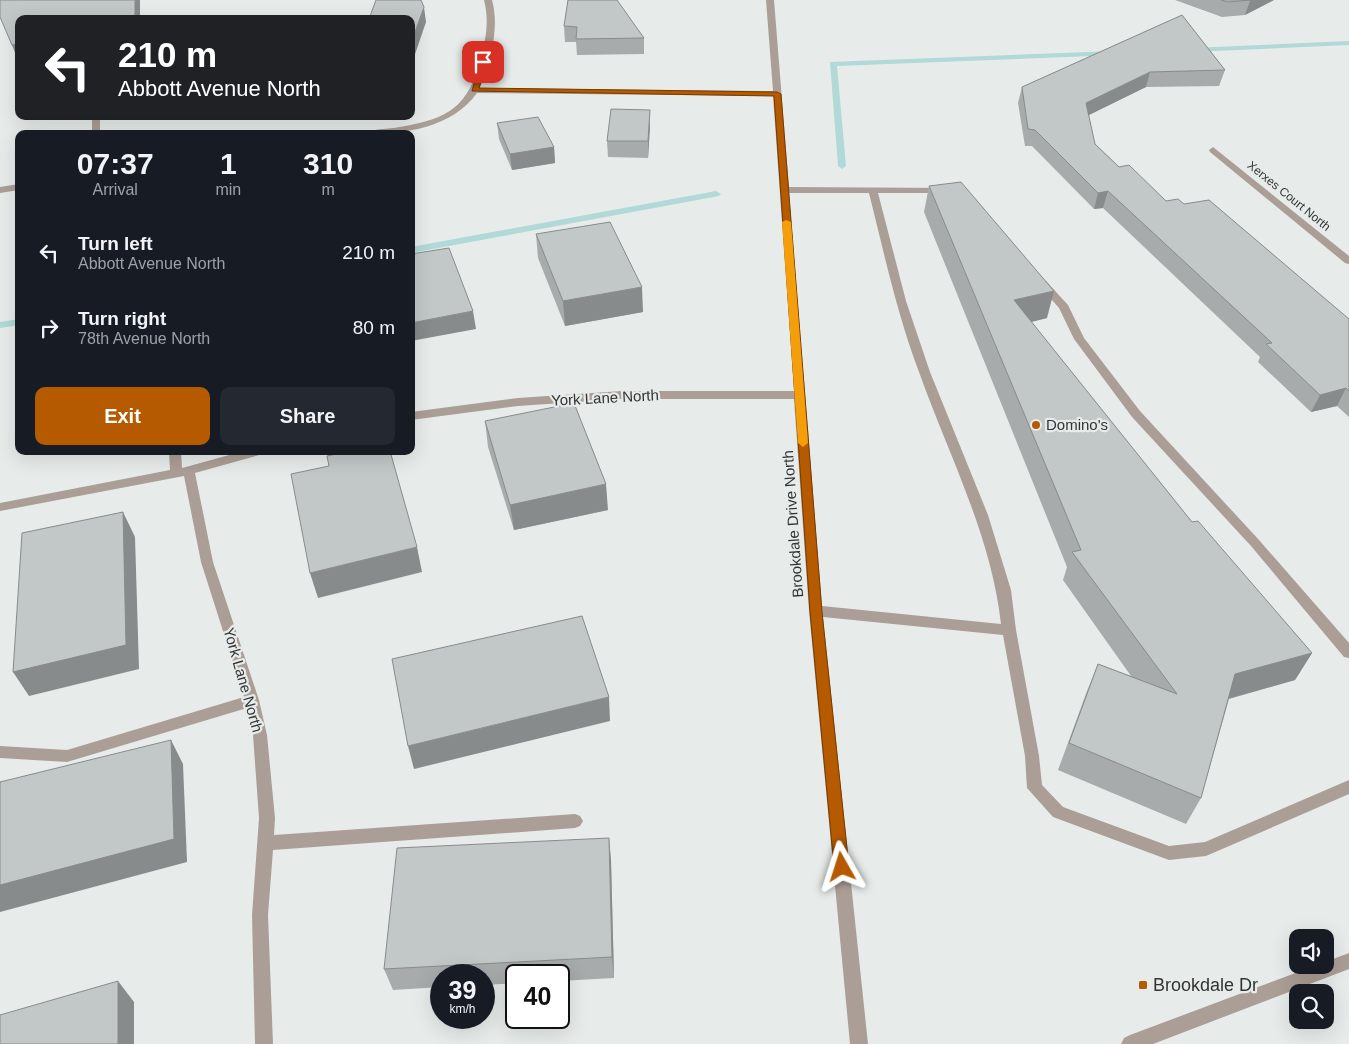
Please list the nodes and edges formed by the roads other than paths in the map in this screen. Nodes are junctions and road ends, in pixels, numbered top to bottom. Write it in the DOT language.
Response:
graph roads {
  1 [pos="488,0"];
  2 [pos="770,0"];
  3 [pos="474,90"];
  4 [pos="777,94"];
  5 [pos="390,130"];
  6 [pos="1213,150"];
  7 [pos="15,188"];
  8 [pos="0,190"];
  9 [pos="784,190"];
  10 [pos="873,190"];
  11 [pos="959,194"];
  12 [pos="1349,261"];
  13 [pos="1038,277"];
  14 [pos="799,396"];
  15 [pos="415,415"];
  16 [pos="176,455"];
  17 [pos="245,455"];
  18 [pos="182,472"];
  19 [pos="0,508"];
  20 [pos="816,612"];
  21 [pos="1008,630"];
  22 [pos="1349,653"];
  23 [pos="252,700"];
  24 [pos="0,752"];
  25 [pos="1349,787"];
  26 [pos="575,821"];
  27 [pos="266,843"];
  28 [pos="1349,961"];
  29 [pos="264,1044"];
  30 [pos="859,1044"];
  31 [pos="1130,1044"];
  1 -- 3 [label="street"];
  2 -- 4 [label="street, Brookdale Drive North"];
  3 -- 4 [label="street"];
  3 -- 5 [label="street"];
  4 -- 9 [label="street, Brookdale Drive North"];
  6 -- 12 [label="street, Xerxes Court North"];
  7 -- 8 [label="street"];
  9 -- 10 [label="street"];
  9 -- 14 [label="street, Brookdale Drive North"];
  10 -- 11 [label="street"];
  10 -- 21 [label="street"];
  13 -- 22 [label="street"];
  14 -- 15 [label="street, York Lane North"];
  14 -- 20 [label="street, Brookdale Drive North"];
  16 -- 18 [label="street, York Lane North"];
  17 -- 18 [label="street"];
  18 -- 19 [label="street"];
  18 -- 23 [label="street, York Lane North"];
  20 -- 21 [label="street"];
  20 -- 30 [label="street, Brookdale Drive North"];
  21 -- 25 [label="street"];
  23 -- 24 [label="street"];
  23 -- 27 [label="street, York Lane North"];
  26 -- 27 [label="street"];
  27 -- 29 [label="street, York Lane North"];
  28 -- 31 [label="street"];
}
